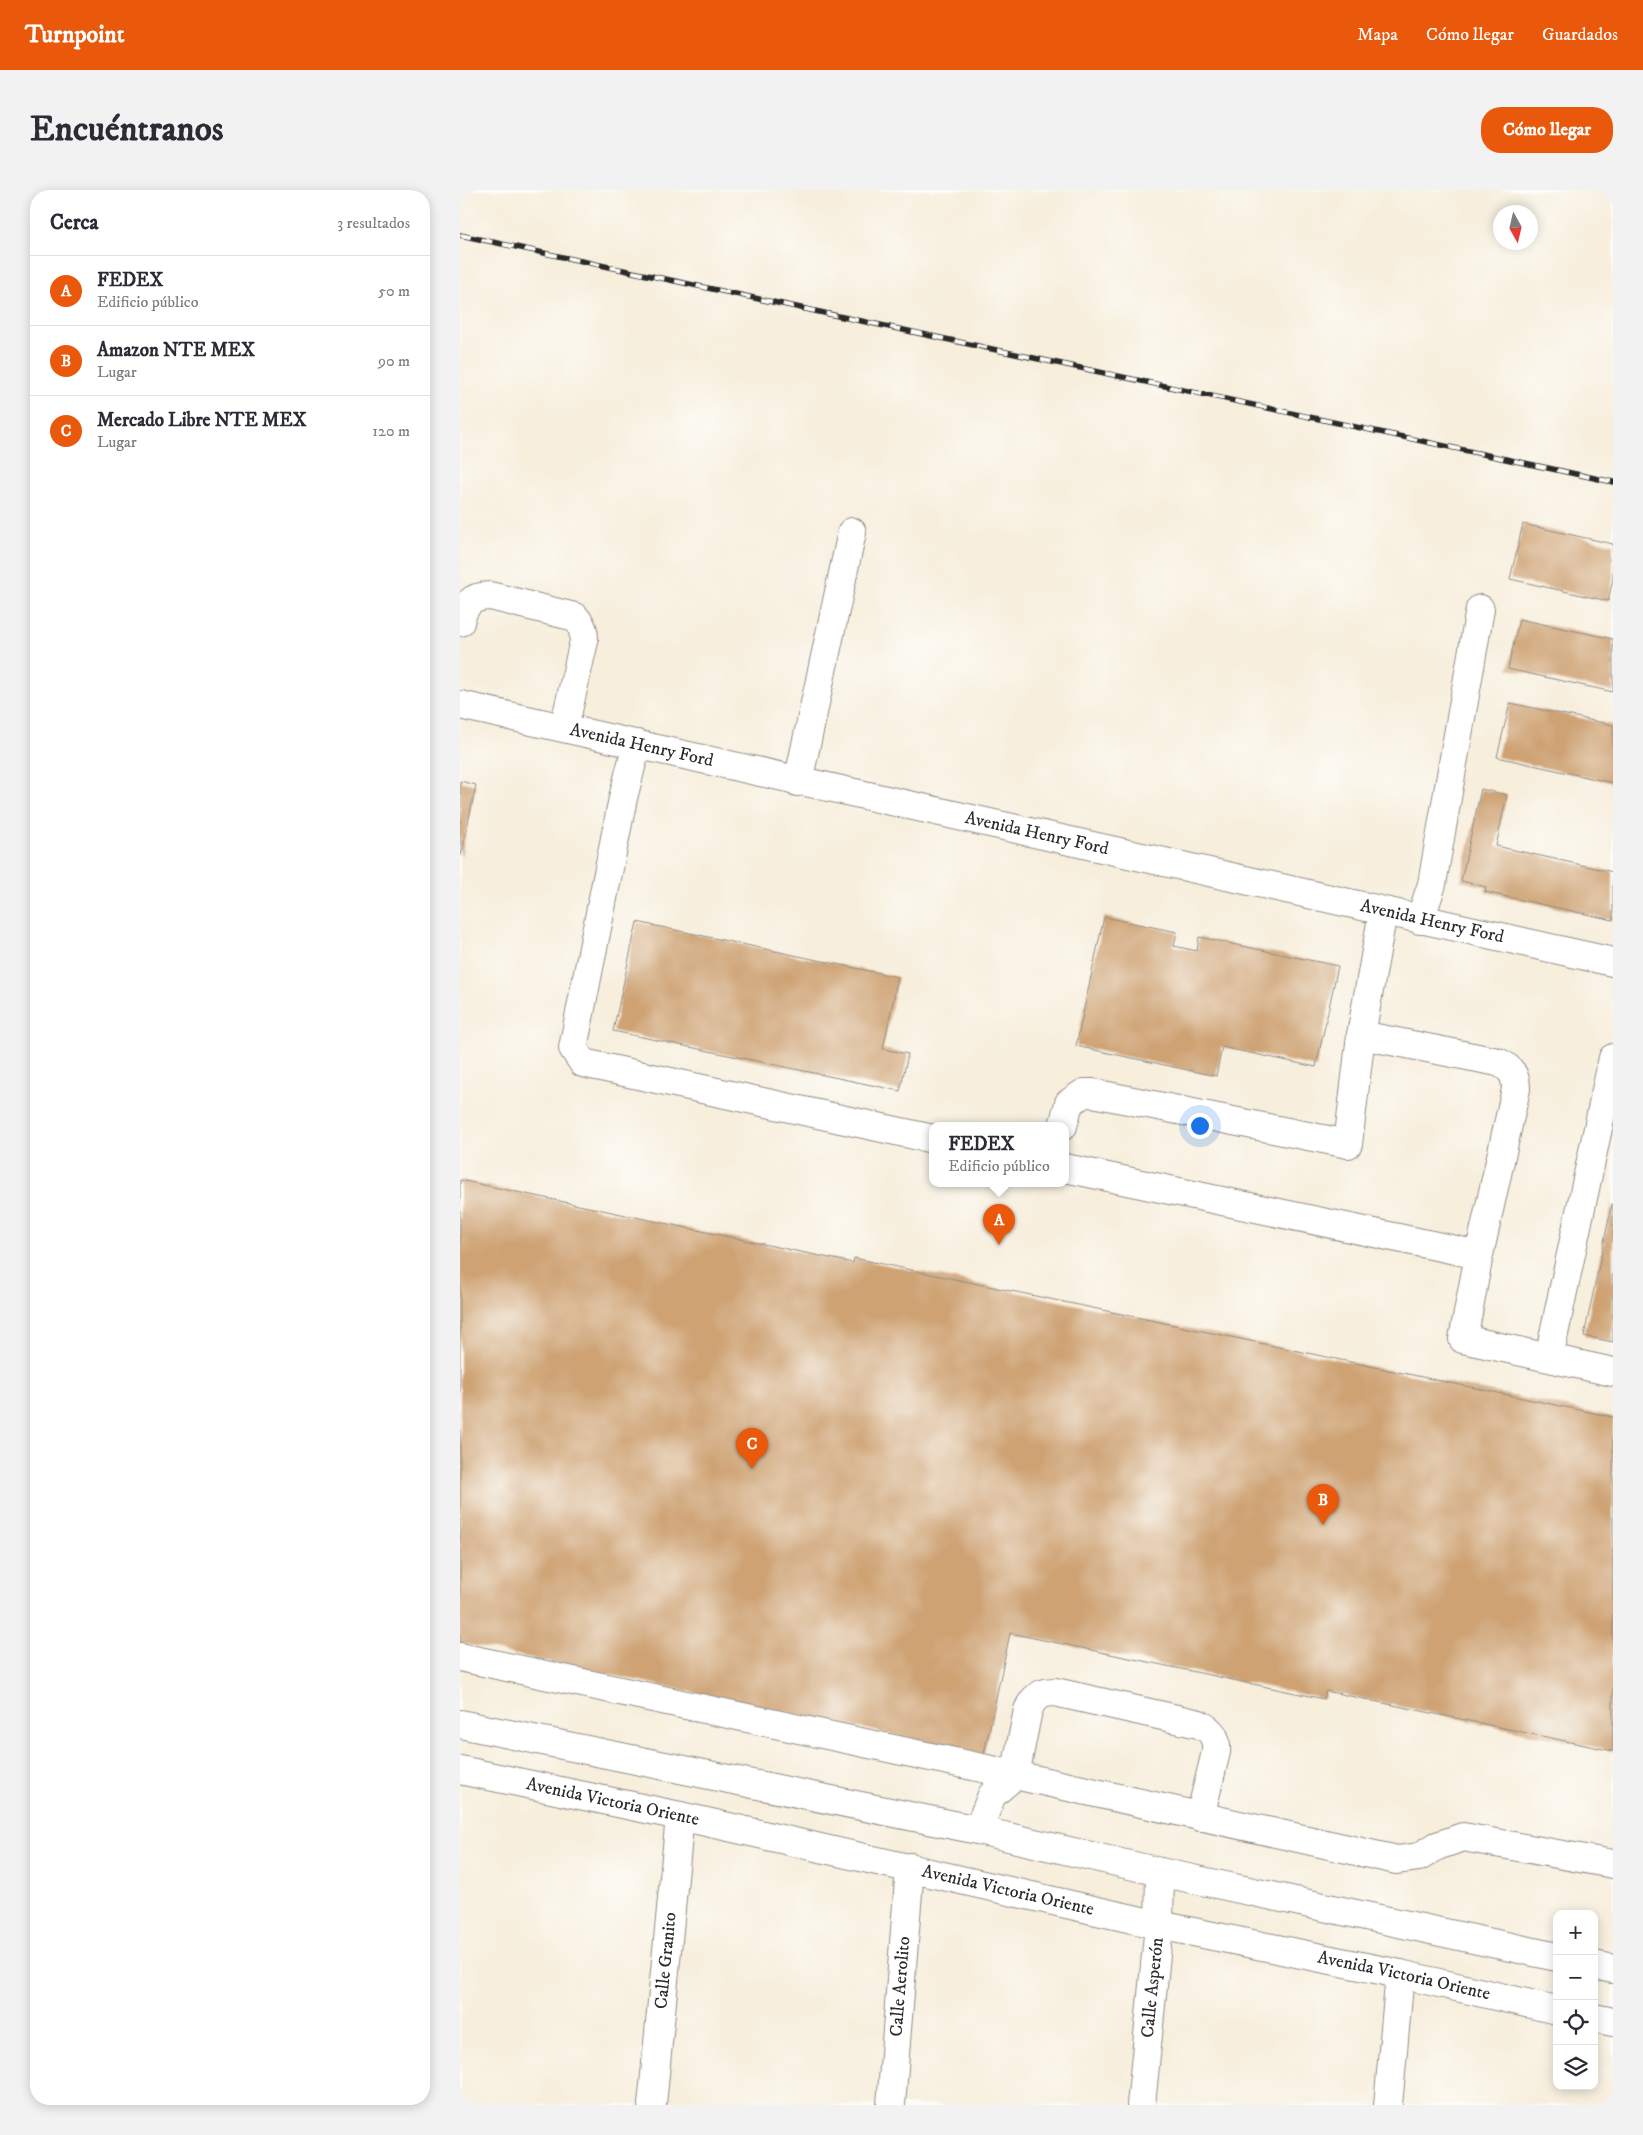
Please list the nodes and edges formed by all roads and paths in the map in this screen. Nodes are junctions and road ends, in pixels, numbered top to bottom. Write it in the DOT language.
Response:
graph roads {
  1 [pos="852,532"];
  2 [pos="1480,609"];
  3 [pos="460,622"];
  4 [pos="460,705"];
  5 [pos="564,728"];
  6 [pos="637,744"];
  7 [pos="798,782"];
  8 [pos="1383,912"];
  9 [pos="1420,920"];
  10 [pos="1613,962"];
  11 [pos="1361,1035"];
  12 [pos="1613,1058"];
  13 [pos="1064,1122"];
  14 [pos="929,1138"];
  15 [pos="1069,1169"];
  16 [pos="1479,1255"];
  17 [pos="1549,1357"];
  18 [pos="1613,1372"];
  19 [pos="460,1657"];
  20 [pos="460,1724"];
  21 [pos="460,1770"];
  22 [pos="1015,1775"];
  23 [pos="680,1816"];
  24 [pos="1200,1817"];
  25 [pos="978,1830"];
  26 [pos="1613,1864"];
  27 [pos="910,1868"];
  28 [pos="1160,1872"];
  29 [pos="1159,1925"];
  30 [pos="1553,1956"];
  31 [pos="1598,1966"];
  32 [pos="1613,1969"];
  33 [pos="1400,1974"];
  34 [pos="1553,2009"];
  35 [pos="1598,2019"];
  36 [pos="1613,2022"];
  37 [pos="652,2105"];
  38 [pos="891,2105"];
  39 [pos="1141,2105"];
  40 [pos="1388,2105"];
  1 -- 7 [label="street"];
  2 -- 9 [label="street"];
  3 -- 5 [label="street"];
  4 -- 5 [label="street, Avenida Henry Ford"];
  5 -- 6 [label="street, Avenida Henry Ford"];
  6 -- 7 [label="street, Avenida Henry Ford"];
  6 -- 14 [label="street"];
  7 -- 8 [label="street, Avenida Henry Ford"];
  8 -- 9 [label="street, Avenida Henry Ford"];
  8 -- 11 [label="street"];
  9 -- 10 [label="street, Avenida Henry Ford"];
  11 -- 13 [label="street"];
  11 -- 16 [label="street"];
  12 -- 17 [label="street"];
  15 -- 16 [label="street"];
  16 -- 17 [label="street"];
  17 -- 18 [label="street"];
  19 -- 22 [label="street"];
  20 -- 25 [label="street"];
  21 -- 23 [label="street, Avenida Victoria Oriente"];
  22 -- 24 [label="street"];
  22 -- 24 [label="street"];
  22 -- 25 [label="street"];
  23 -- 27 [label="street, Avenida Victoria Oriente"];
  23 -- 37 [label="street, Calle Granito"];
  24 -- 26 [label="street"];
  25 -- 28 [label="street"];
  27 -- 29 [label="street, Avenida Victoria Oriente"];
  27 -- 38 [label="street, Calle Aerolito"];
  28 -- 29 [label="street, Calle Asperón"];
  28 -- 30 [label="street"];
  29 -- 33 [label="street, Avenida Victoria Oriente"];
  29 -- 39 [label="street, Calle Asperón"];
  31 -- 32 [label="street"];
  33 -- 34 [label="street, Avenida Victoria Oriente"];
  33 -- 40 [label="street"];
  35 -- 36 [label="street"];
}
